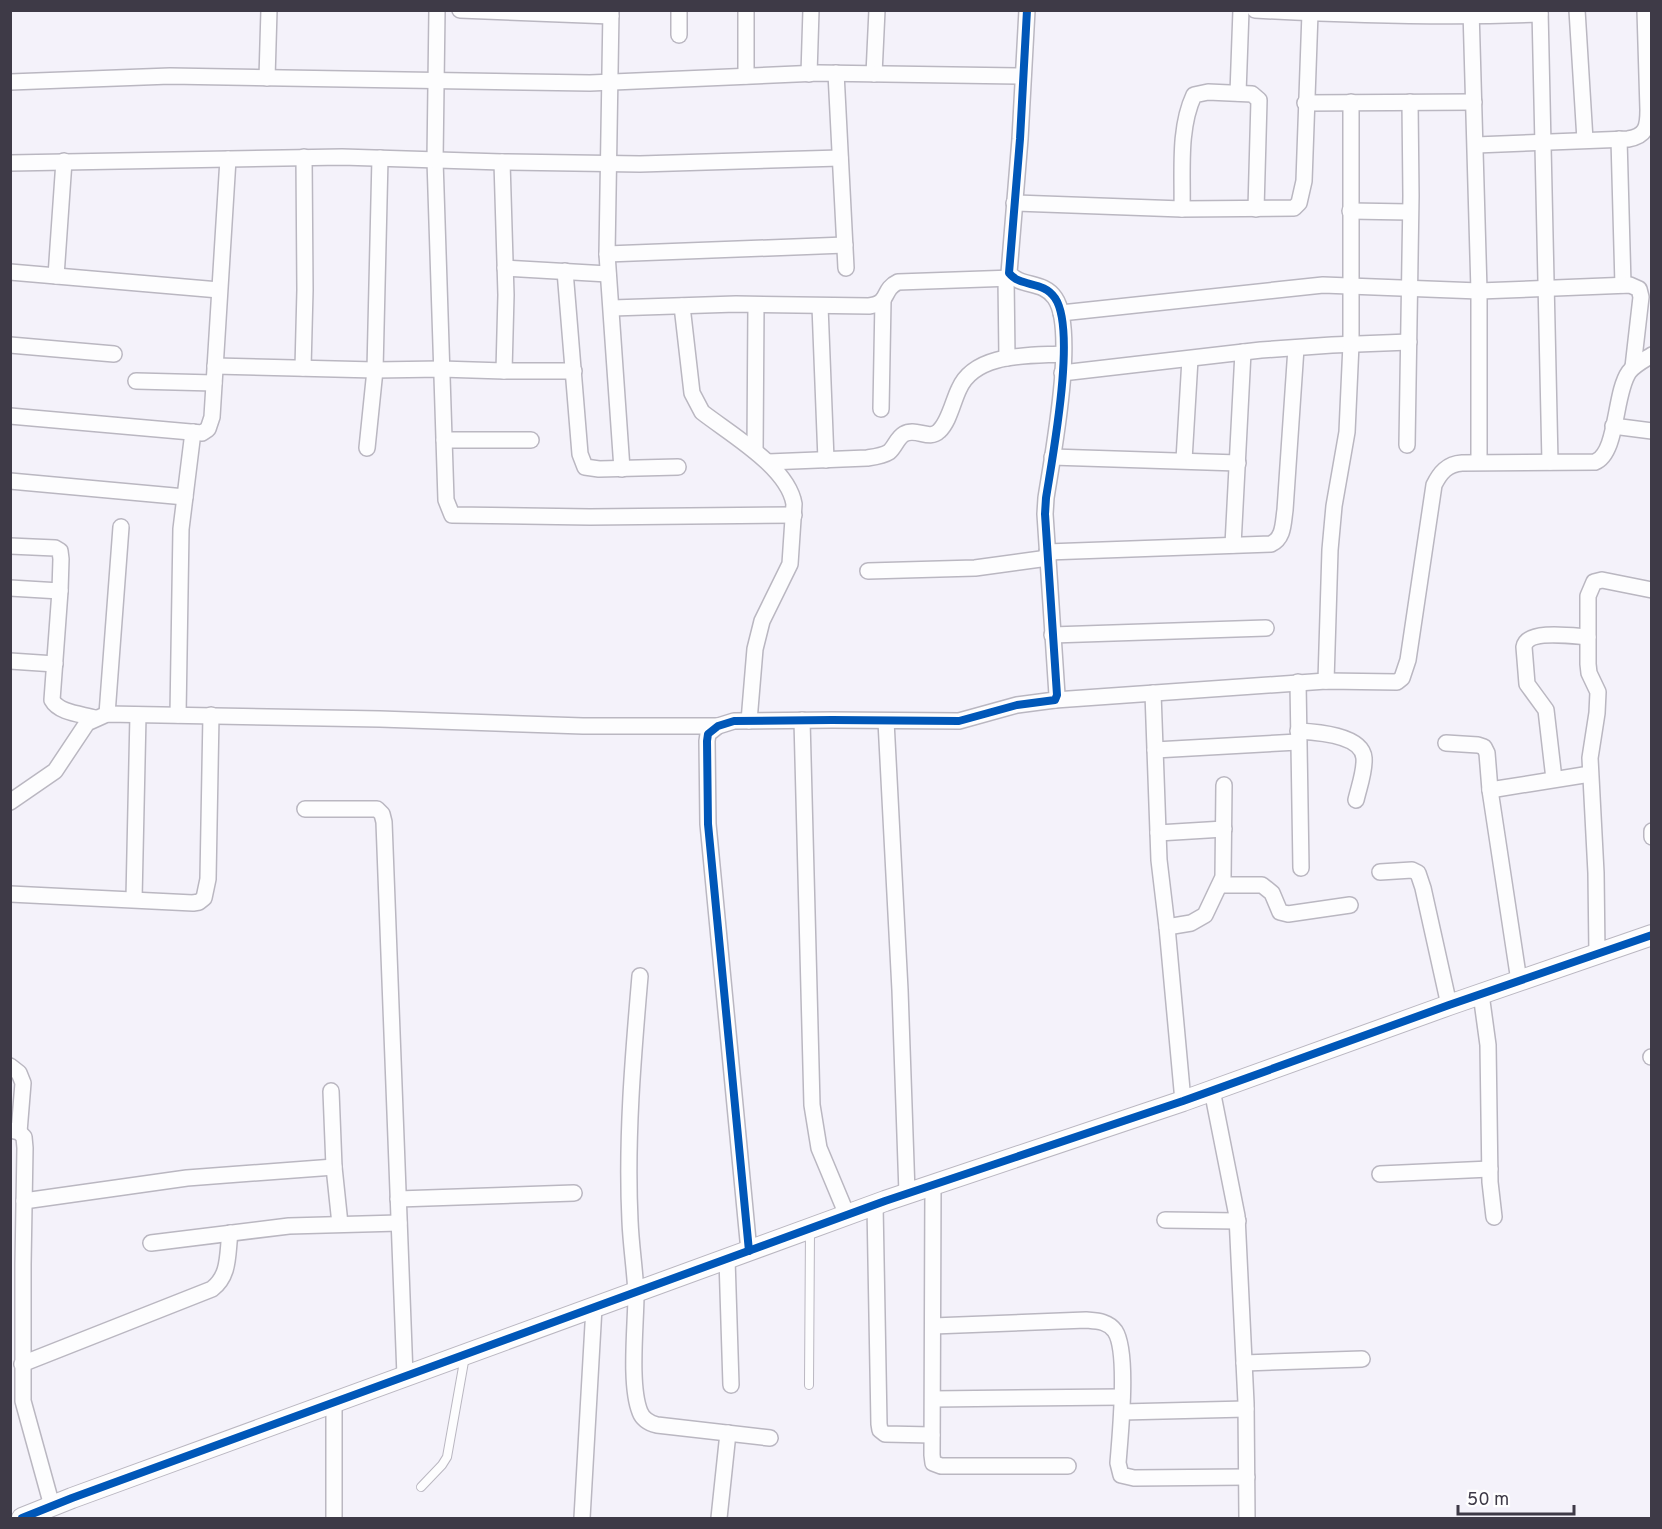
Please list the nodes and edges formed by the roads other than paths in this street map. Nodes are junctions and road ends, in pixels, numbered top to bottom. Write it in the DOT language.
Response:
graph roads {
  1 [pos="269,10"];
  2 [pos="437,10"];
  3 [pos="460,10"];
  4 [pos="680,10"];
  5 [pos="746,10"];
  6 [pos="811,10"];
  7 [pos="877,10"];
  8 [pos="1027,10"];
  9 [pos="1240,10"];
  10 [pos="1255,10"];
  11 [pos="1577,10"];
  12 [pos="1645,10"];
  13 [pos="1332,12"];
  14 [pos="1540,12"];
  15 [pos="611,13"];
  16 [pos="1310,13"];
  17 [pos="1471,14"];
  18 [pos="679,35"];
  19 [pos="809,74"];
  20 [pos="836,74"];
  21 [pos="874,74"];
  22 [pos="746,76"];
  23 [pos="1023,76"];
  24 [pos="267,78"];
  25 [pos="10,82"];
  26 [pos="437,82"];
  27 [pos="609,82"];
  28 [pos="1238,93"];
  29 [pos="1352,102"];
  30 [pos="1410,102"];
  31 [pos="1474,102"];
  32 [pos="1305,103"];
  33 [pos="1585,140"];
  34 [pos="1619,140"];
  35 [pos="1542,142"];
  36 [pos="1476,145"];
  37 [pos="304,158"];
  38 [pos="380,158"];
  39 [pos="840,158"];
  40 [pos="228,159"];
  41 [pos="435,160"];
  42 [pos="64,161"];
  43 [pos="502,162"];
  44 [pos="10,163"];
  45 [pos="609,163"];
  46 [pos="1014,203"];
  47 [pos="1256,208"];
  48 [pos="1182,209"];
  49 [pos="1350,211"];
  50 [pos="1410,212"];
  51 [pos="845,245"];
  52 [pos="607,254"];
  53 [pos="505,267"];
  54 [pos="846,268"];
  55 [pos="565,271"];
  56 [pos="10,272"];
  57 [pos="608,273"];
  58 [pos="56,276"];
  59 [pos="1009,278"];
  60 [pos="1623,285"];
  61 [pos="1350,286"];
  62 [pos="1408,288"];
  63 [pos="1545,289"];
  64 [pos="219,290"];
  65 [pos="1479,291"];
  66 [pos="883,300"];
  67 [pos="756,304"];
  68 [pos="682,306"];
  69 [pos="820,306"];
  70 [pos="612,308"];
  71 [pos="1061,313"];
  72 [pos="1409,342"];
  73 [pos="1351,344"];
  74 [pos="10,345"];
  75 [pos="1296,348"];
  76 [pos="1243,352"];
  77 [pos="114,354"];
  78 [pos="1064,354"];
  79 [pos="1652,355"];
  80 [pos="1007,358"];
  81 [pos="1190,359"];
  82 [pos="215,366"];
  83 [pos="1633,367"];
  84 [pos="303,368"];
  85 [pos="441,369"];
  86 [pos="375,370"];
  87 [pos="504,371"];
  88 [pos="574,371"];
  89 [pos="1062,373"];
  90 [pos="136,381"];
  91 [pos="214,383"];
  92 [pos="881,410"];
  93 [pos="10,416"];
  94 [pos="1613,426"];
  95 [pos="1652,431"];
  96 [pos="194,432"];
  97 [pos="444,440"];
  98 [pos="531,440"];
  99 [pos="1407,445"];
  100 [pos="367,448"];
  101 [pos="755,451"];
  102 [pos="1052,457"];
  103 [pos="826,460"];
  104 [pos="1184,460"];
  105 [pos="768,462"];
  106 [pos="1479,462"];
  107 [pos="1550,462"];
  108 [pos="1238,463"];
  109 [pos="678,467"];
  110 [pos="622,469"];
  111 [pos="10,481"];
  112 [pos="185,497"];
  113 [pos="794,514"];
  114 [pos="121,527"];
  115 [pos="1233,545"];
  116 [pos="10,546"];
  117 [pos="1048,555"];
  118 [pos="868,570"];
  119 [pos="10,588"];
  120 [pos="1652,590"];
  121 [pos="60,591"];
  122 [pos="1266,628"];
  123 [pos="1052,634"];
  124 [pos="1588,637"];
  125 [pos="10,661"];
  126 [pos="55,664"];
  127 [pos="1326,681"];
  128 [pos="1298,682"];
  129 [pos="1153,693"];
  130 [pos="1055,700"];
  131 [pos="138,715"];
  132 [pos="178,715"];
  133 [pos="211,715"];
  134 [pos="101,716"];
  135 [pos="802,720"];
  136 [pos="749,721"];
  137 [pos="886,721"];
  138 [pos="718,726"];
  139 [pos="1298,736"];
  140 [pos="1446,743"];
  141 [pos="1155,750"];
  142 [pos="1590,774"];
  143 [pos="1554,779"];
  144 [pos="1224,785"];
  145 [pos="1490,790"];
  146 [pos="1356,800"];
  147 [pos="10,802"];
  148 [pos="305,809"];
  149 [pos="1224,829"];
  150 [pos="1652,831"];
  151 [pos="1158,833"];
  152 [pos="1652,837"];
  153 [pos="1300,868"];
  154 [pos="1380,872"];
  155 [pos="1220,885"];
  156 [pos="10,894"];
  157 [pos="134,899"];
  158 [pos="1350,905"];
  159 [pos="1167,927"];
  160 [pos="1652,935"];
  161 [pos="1597,954"];
  162 [pos="640,976"];
  163 [pos="1519,981"];
  164 [pos="1481,994"];
  165 [pos="1449,1005"];
  166 [pos="10,1066"];
  167 [pos="1212,1090"];
  168 [pos="331,1091"];
  169 [pos="1182,1101"];
  170 [pos="15,1131"];
  171 [pos="334,1167"];
  172 [pos="1490,1169"];
  173 [pos="1380,1174"];
  174 [pos="933,1185"];
  175 [pos="574,1193"];
  176 [pos="907,1194"];
  177 [pos="398,1199"];
  178 [pos="24,1201"];
  179 [pos="875,1205"];
  180 [pos="848,1215"];
  181 [pos="1494,1217"];
  182 [pos="1165,1220"];
  183 [pos="1238,1221"];
  184 [pos="399,1223"];
  185 [pos="340,1224"];
  186 [pos="810,1228"];
  187 [pos="230,1233"];
  188 [pos="151,1243"];
  189 [pos="748,1251"];
  190 [pos="728,1259"];
  191 [pos="636,1292"];
  192 [pos="594,1307"];
  193 [pos="933,1326"];
  194 [pos="466,1354"];
  195 [pos="1362,1359"];
  196 [pos="1244,1363"];
  197 [pos="22,1364"];
  198 [pos="405,1376"];
  199 [pos="731,1385"];
  200 [pos="809,1385"];
  201 [pos="933,1399"];
  202 [pos="334,1402"];
  203 [pos="1122,1405"];
  204 [pos="1246,1409"];
  205 [pos="728,1433"];
  206 [pos="932,1435"];
  207 [pos="770,1438"];
  208 [pos="1068,1466"];
  209 [pos="1247,1477"];
  210 [pos="421,1487"];
  211 [pos="52,1506"];
  212 [pos="29,1517"];
  213 [pos="334,1518"];
  214 [pos="582,1518"];
  215 [pos="719,1518"];
  216 [pos="1247,1518"];
  1 -- 24 [label="street"];
  2 -- 26 [label="street"];
  3 -- 15 [label="street"];
  4 -- 18 [label="street"];
  5 -- 22 [label="street"];
  6 -- 19 [label="street"];
  7 -- 21 [label="street"];
  8 -- 23 [label="street"];
  9 -- 28 [label="street"];
  10 -- 16 [label="street"];
  11 -- 33 [label="street"];
  12 -- 34 [label="street"];
  13 -- 16 [label="street"];
  13 -- 17 [label="street"];
  14 -- 17 [label="street"];
  14 -- 35 [label="street"];
  15 -- 27 [label="street"];
  16 -- 32 [label="street"];
  17 -- 31 [label="street"];
  19 -- 20 [label="street"];
  19 -- 22 [label="street"];
  20 -- 21 [label="street"];
  20 -- 39 [label="street"];
  21 -- 23 [label="street"];
  22 -- 27 [label="street"];
  23 -- 46 [label="street"];
  24 -- 25 [label="street"];
  24 -- 26 [label="street"];
  26 -- 27 [label="street"];
  26 -- 41 [label="street"];
  27 -- 45 [label="street"];
  28 -- 47 [label="street"];
  28 -- 48 [label="street"];
  29 -- 30 [label="street"];
  29 -- 32 [label="street"];
  29 -- 49 [label="street"];
  30 -- 31 [label="street"];
  30 -- 50 [label="street"];
  31 -- 36 [label="street"];
  32 -- 47 [label="street"];
  33 -- 34 [label="street"];
  33 -- 35 [label="street"];
  34 -- 60 [label="street"];
  35 -- 36 [label="street"];
  35 -- 63 [label="street"];
  36 -- 65 [label="street"];
  37 -- 38 [label="street"];
  37 -- 40 [label="street"];
  37 -- 84 [label="street"];
  38 -- 41 [label="street"];
  38 -- 86 [label="street"];
  39 -- 45 [label="street"];
  39 -- 51 [label="street"];
  40 -- 42 [label="street"];
  40 -- 64 [label="street"];
  41 -- 43 [label="street"];
  41 -- 85 [label="street"];
  42 -- 44 [label="street"];
  42 -- 58 [label="street"];
  43 -- 45 [label="street"];
  43 -- 53 [label="street"];
  45 -- 52 [label="street"];
  46 -- 48 [label="street"];
  46 -- 59 [label="street"];
  47 -- 48 [label="street"];
  49 -- 50 [label="street"];
  49 -- 61 [label="street"];
  50 -- 62 [label="street"];
  51 -- 52 [label="street"];
  51 -- 54 [label="street"];
  52 -- 57 [label="street"];
  53 -- 55 [label="street"];
  53 -- 87 [label="street"];
  55 -- 57 [label="street"];
  55 -- 88 [label="street"];
  56 -- 58 [label="street"];
  57 -- 70 [label="street"];
  58 -- 64 [label="street"];
  59 -- 66 [label="street"];
  59 -- 71 [label="street"];
  59 -- 80 [label="street"];
  60 -- 63 [label="street"];
  60 -- 83 [label="street"];
  61 -- 62 [label="street"];
  61 -- 71 [label="street"];
  61 -- 73 [label="street"];
  62 -- 65 [label="street"];
  62 -- 72 [label="street"];
  63 -- 65 [label="street"];
  63 -- 107 [label="street"];
  64 -- 82 [label="street"];
  65 -- 106 [label="street"];
  66 -- 69 [label="street"];
  66 -- 92 [label="street"];
  67 -- 68 [label="street"];
  67 -- 69 [label="street"];
  67 -- 101 [label="street"];
  68 -- 70 [label="street"];
  68 -- 101 [label="street"];
  69 -- 103 [label="street"];
  70 -- 110 [label="street"];
  71 -- 78 [label="street"];
  72 -- 73 [label="street"];
  72 -- 99 [label="street"];
  73 -- 75 [label="street"];
  73 -- 127 [label="street"];
  74 -- 77 [label="street"];
  75 -- 76 [label="street"];
  75 -- 115 [label="street"];
  76 -- 81 [label="street"];
  76 -- 108 [label="street"];
  78 -- 80 [label="street"];
  78 -- 89 [label="street"];
  79 -- 83 [label="street"];
  80 -- 103 [label="street"];
  81 -- 89 [label="street"];
  81 -- 104 [label="street"];
  82 -- 84 [label="street"];
  82 -- 91 [label="street"];
  83 -- 94 [label="street"];
  84 -- 86 [label="street"];
  85 -- 86 [label="street"];
  85 -- 87 [label="street"];
  85 -- 97 [label="street"];
  86 -- 100 [label="street"];
  87 -- 88 [label="street"];
  88 -- 110 [label="street"];
  89 -- 102 [label="street"];
  90 -- 91 [label="street"];
  91 -- 96 [label="street"];
  93 -- 96 [label="street"];
  94 -- 95 [label="street"];
  94 -- 107 [label="street"];
  96 -- 112 [label="street"];
  97 -- 98 [label="street"];
  97 -- 113 [label="street"];
  101 -- 105 [label="street"];
  102 -- 104 [label="street"];
  102 -- 117 [label="street"];
  103 -- 105 [label="street"];
  104 -- 108 [label="street"];
  105 -- 113 [label="street"];
  106 -- 107 [label="street"];
  106 -- 127 [label="street"];
  108 -- 115 [label="street"];
  109 -- 110 [label="street"];
  111 -- 112 [label="street"];
  112 -- 132 [label="street"];
  113 -- 136 [label="street"];
  114 -- 134 [label="street"];
  115 -- 117 [label="street"];
  116 -- 121 [label="street"];
  117 -- 118 [label="street"];
  117 -- 123 [label="street"];
  119 -- 121 [label="street"];
  120 -- 124 [label="street"];
  121 -- 126 [label="street"];
  122 -- 123 [label="street"];
  123 -- 130 [label="street"];
  124 -- 142 [label="street"];
  124 -- 143 [label="street"];
  125 -- 126 [label="street"];
  126 -- 134 [label="street"];
  127 -- 128 [label="street"];
  128 -- 129 [label="street"];
  128 -- 139 [label="street"];
  129 -- 130 [label="street"];
  129 -- 141 [label="street"];
  130 -- 137 [label="street"];
  131 -- 132 [label="street"];
  131 -- 134 [label="street"];
  131 -- 157 [label="street"];
  132 -- 133 [label="street"];
  133 -- 138 [label="street"];
  133 -- 157 [label="street"];
  134 -- 147 [label="street"];
  135 -- 136 [label="street"];
  135 -- 137 [label="street"];
  135 -- 180 [label="street"];
  136 -- 138 [label="street"];
  137 -- 176 [label="street"];
  138 -- 189 [label="street"];
  139 -- 141 [label="street"];
  139 -- 146 [label="street"];
  139 -- 153 [label="street"];
  140 -- 145 [label="street"];
  141 -- 151 [label="street"];
  142 -- 143 [label="street"];
  142 -- 161 [label="street"];
  143 -- 145 [label="street"];
  144 -- 149 [label="street"];
  145 -- 163 [label="street"];
  148 -- 177 [label="street"];
  149 -- 151 [label="street"];
  149 -- 155 [label="street"];
  150 -- 152 [label="street"];
  151 -- 159 [label="street"];
  154 -- 165 [label="street"];
  155 -- 158 [label="street"];
  155 -- 159 [label="street"];
  156 -- 157 [label="street"];
  159 -- 169 [label="street"];
  160 -- 161 [label="street"];
  161 -- 163 [label="street"];
  162 -- 191 [label="street"];
  163 -- 164 [label="street"];
  164 -- 165 [label="street"];
  164 -- 172 [label="street"];
  165 -- 167 [label="street"];
  166 -- 170 [label="street"];
  167 -- 169 [label="street"];
  167 -- 183 [label="street"];
  168 -- 171 [label="street"];
  169 -- 174 [label="street"];
  170 -- 178 [label="street"];
  171 -- 178 [label="street"];
  171 -- 185 [label="street"];
  172 -- 173 [label="street"];
  172 -- 181 [label="street"];
  174 -- 176 [label="street"];
  174 -- 193 [label="street"];
  175 -- 177 [label="street"];
  176 -- 179 [label="street"];
  177 -- 184 [label="street"];
  178 -- 197 [label="street"];
  179 -- 180 [label="street"];
  179 -- 206 [label="street"];
  180 -- 186 [label="street"];
  182 -- 183 [label="street"];
  183 -- 196 [label="street"];
  184 -- 185 [label="street"];
  184 -- 198 [label="street"];
  185 -- 187 [label="street"];
  186 -- 189 [label="street"];
  186 -- 200 [label="lane"];
  187 -- 188 [label="street"];
  187 -- 197 [label="street"];
  189 -- 190 [label="street"];
  190 -- 191 [label="street"];
  190 -- 199 [label="street"];
  191 -- 192 [label="street"];
  191 -- 205 [label="street"];
  192 -- 194 [label="street"];
  192 -- 214 [label="street"];
  193 -- 201 [label="street"];
  193 -- 203 [label="street"];
  194 -- 198 [label="street"];
  194 -- 210 [label="lane"];
  195 -- 196 [label="street"];
  196 -- 204 [label="street"];
  197 -- 211 [label="street"];
  198 -- 202 [label="street"];
  201 -- 203 [label="street"];
  201 -- 206 [label="street"];
  202 -- 211 [label="street"];
  202 -- 213 [label="street"];
  203 -- 204 [label="street"];
  203 -- 209 [label="street"];
  204 -- 209 [label="street"];
  205 -- 207 [label="street"];
  205 -- 215 [label="street"];
  206 -- 208 [label="street"];
  209 -- 216 [label="street"];
  211 -- 212 [label="street"];
}
